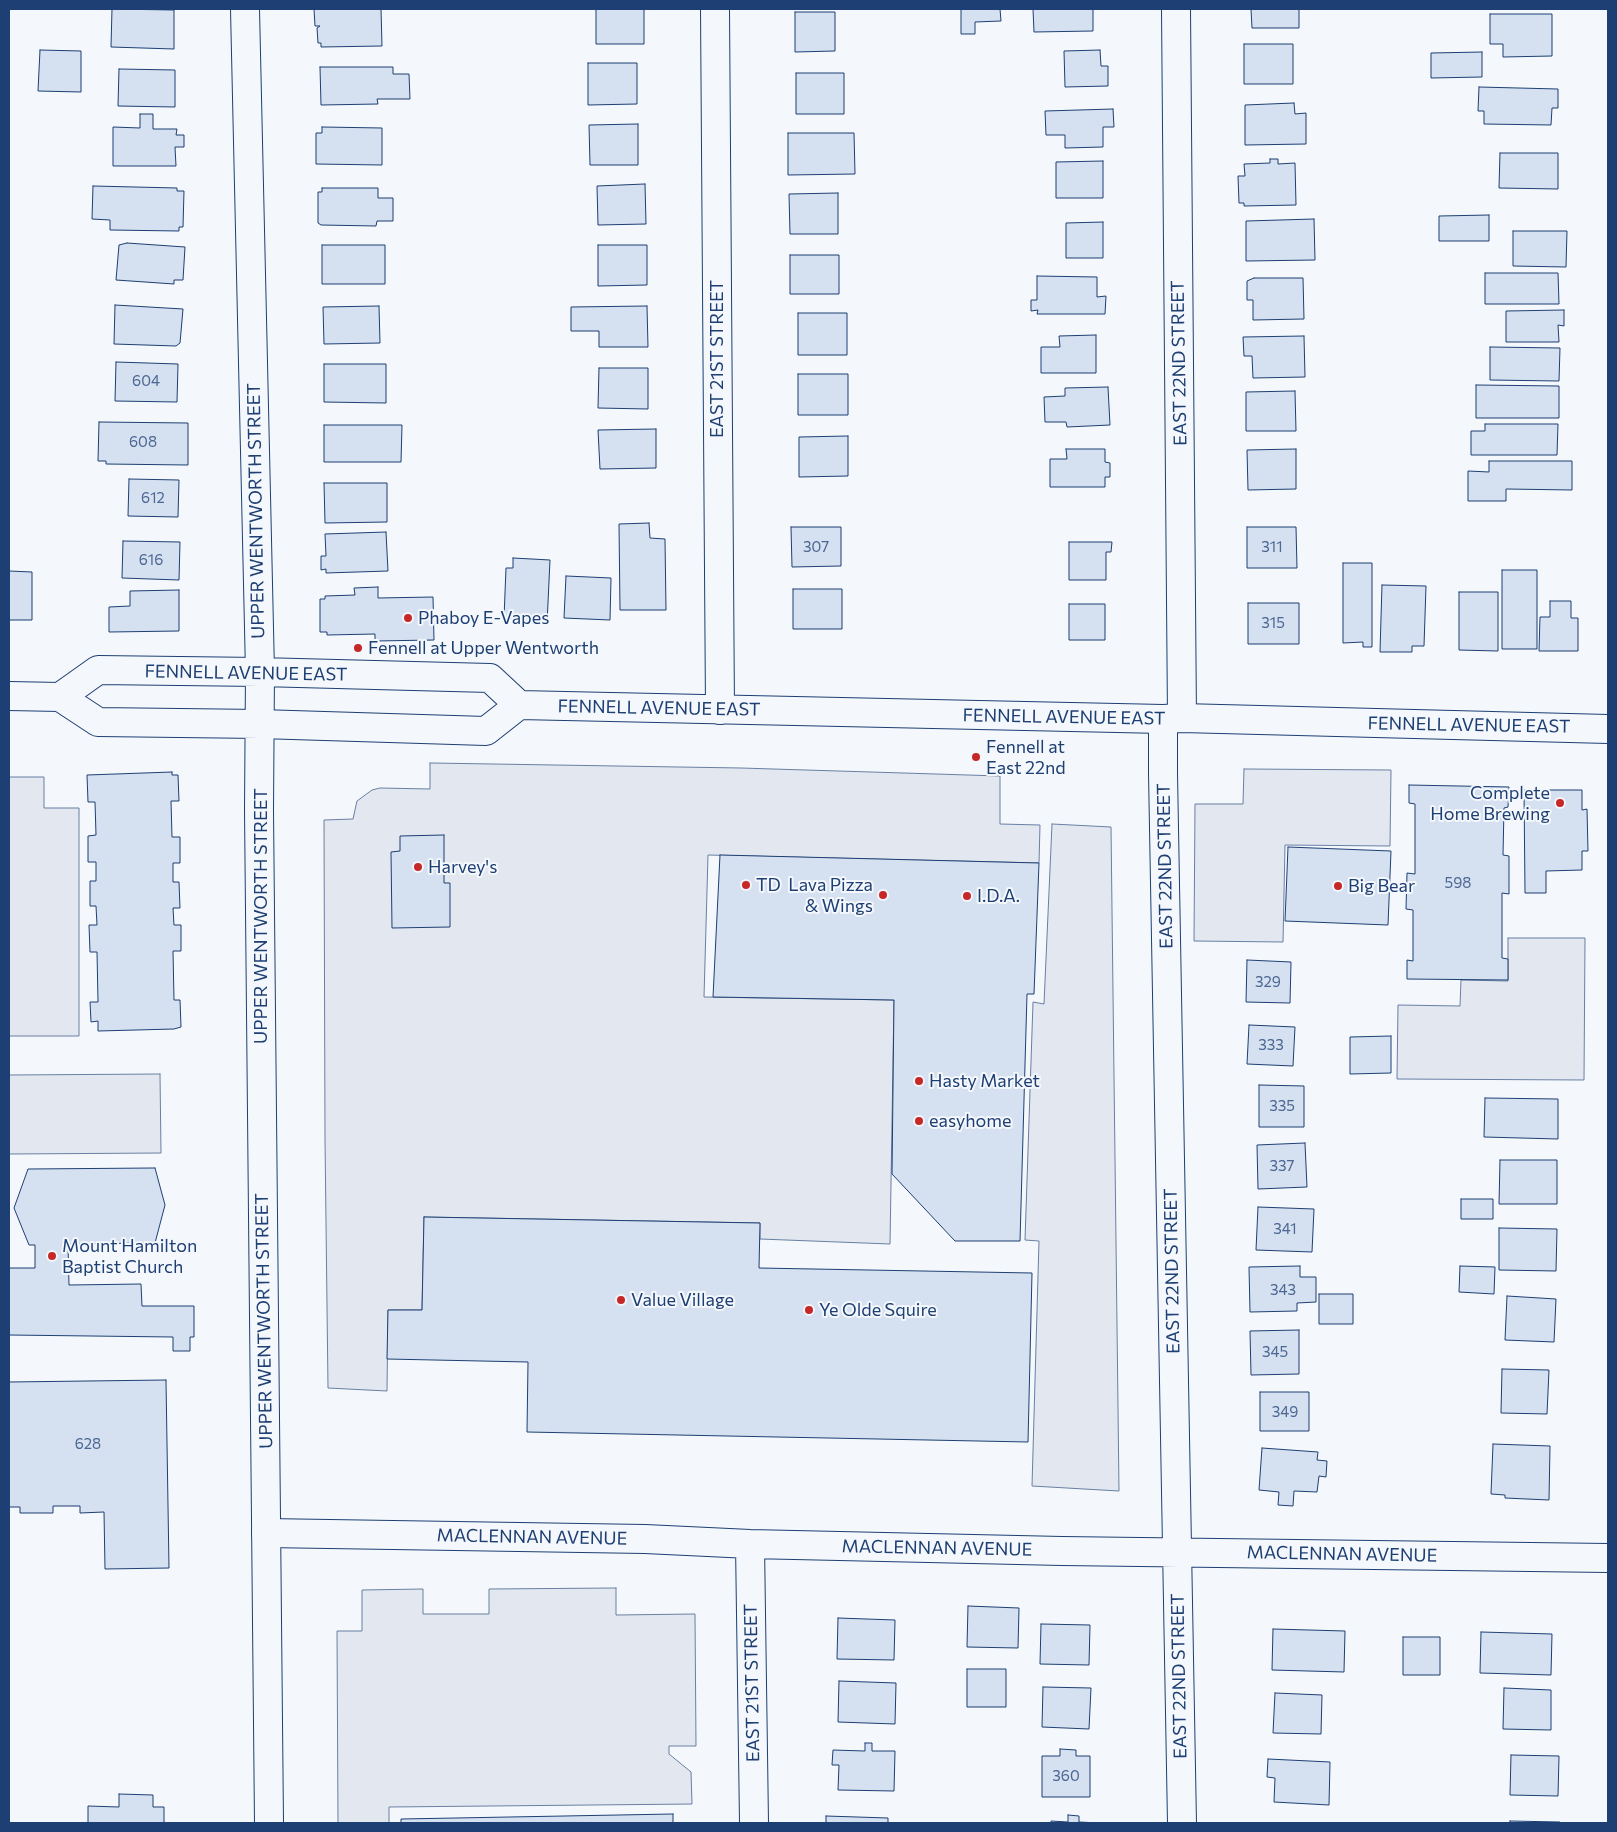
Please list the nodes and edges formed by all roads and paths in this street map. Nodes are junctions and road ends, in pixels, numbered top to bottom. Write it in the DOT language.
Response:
graph roads {
  1 [pos="245,9"];
  2 [pos="715,9"];
  3 [pos="1176,9"];
  4 [pos="260,672"];
  5 [pos="9,696"];
  6 [pos="60,697"];
  7 [pos="520,705"];
  8 [pos="720,710"];
  9 [pos="1172,719"];
  10 [pos="260,724"];
  11 [pos="1608,729"];
  12 [pos="266,1532"];
  13 [pos="750,1544"];
  14 [pos="1177,1552"];
  15 [pos="1608,1558"];
  16 [pos="269,1823"];
  17 [pos="754,1823"];
  18 [pos="1182,1823"];
  1 -- 4 [label="street, UPPER WENTWORTH STREET"];
  2 -- 8 [label="street, EAST 21ST STREET"];
  3 -- 9 [label="street, EAST 22ND STREET"];
  4 -- 6 [label="street, FENNELL AVENUE EAST"];
  4 -- 7 [label="street, FENNELL AVENUE EAST"];
  4 -- 10 [label="street, UPPER WENTWORTH STREET"];
  5 -- 6 [label="street"];
  6 -- 10 [label="street"];
  7 -- 8 [label="street, FENNELL AVENUE EAST"];
  7 -- 10 [label="street"];
  8 -- 9 [label="street, FENNELL AVENUE EAST"];
  9 -- 11 [label="street, FENNELL AVENUE EAST"];
  9 -- 14 [label="street, EAST 22ND STREET"];
  10 -- 12 [label="street, UPPER WENTWORTH STREET"];
  12 -- 13 [label="street, MACLENNAN AVENUE"];
  12 -- 16 [label="street, UPPER WENTWORTH STREET"];
  13 -- 14 [label="street, MACLENNAN AVENUE"];
  13 -- 17 [label="street, EAST 21ST STREET"];
  14 -- 15 [label="street, MACLENNAN AVENUE"];
  14 -- 18 [label="street, EAST 22ND STREET"];
}
